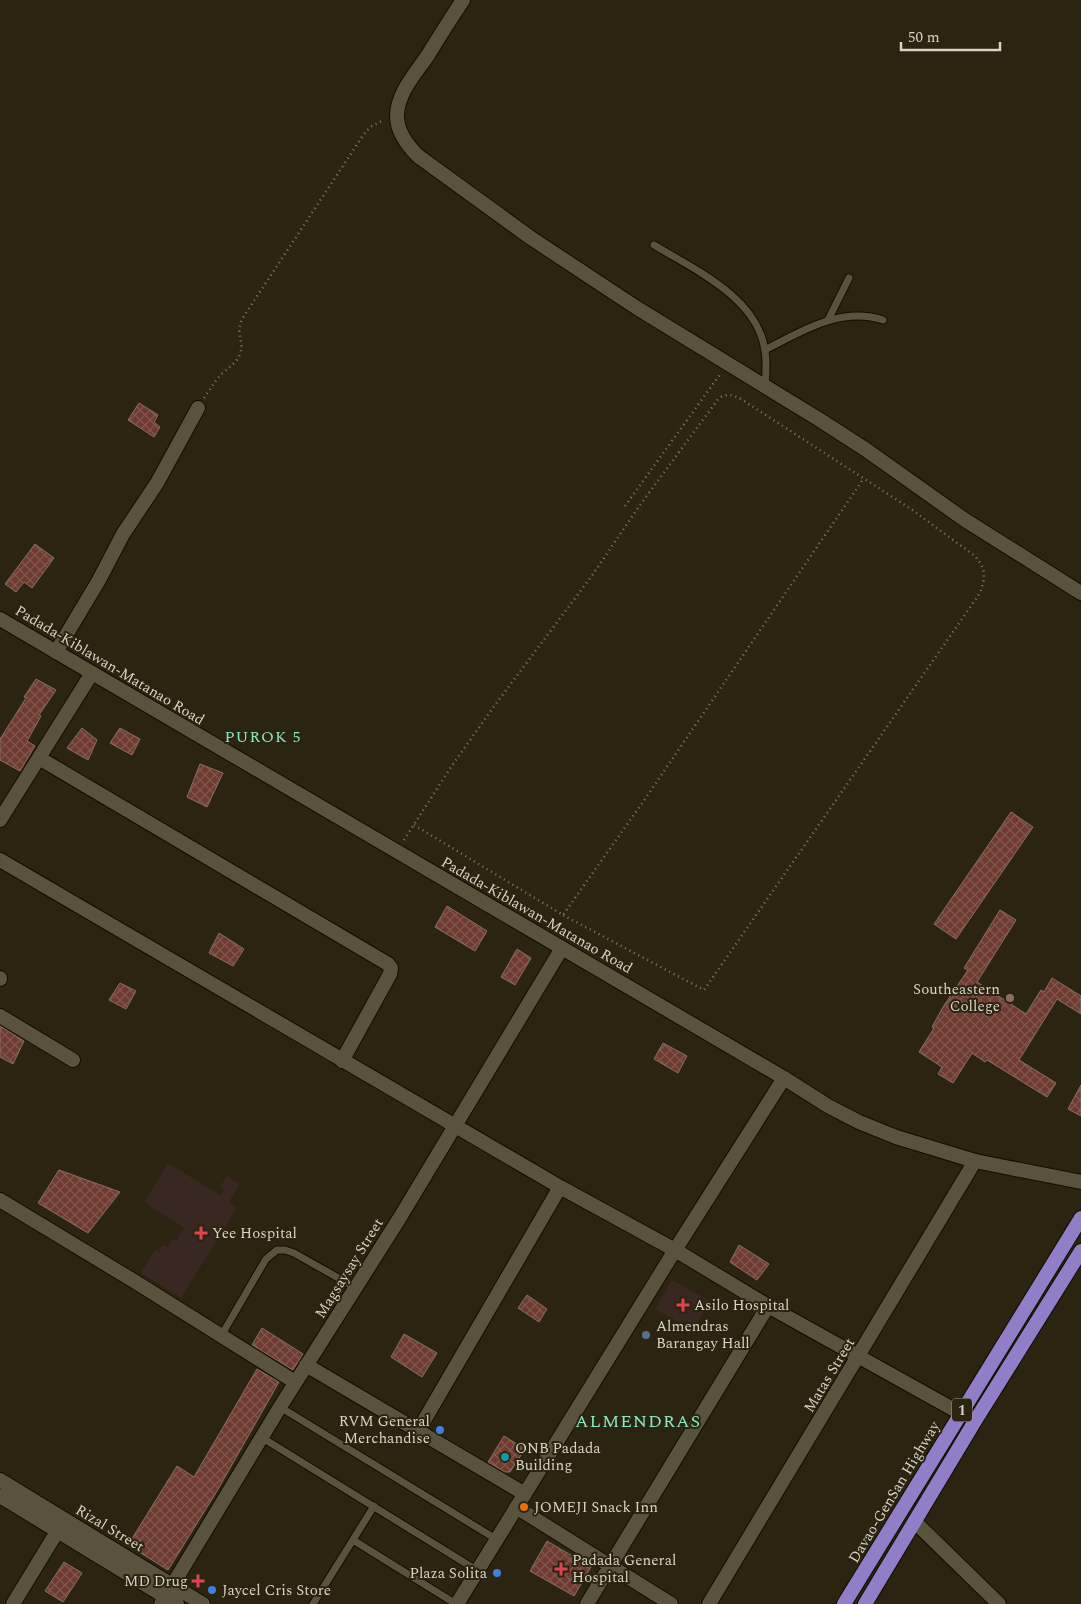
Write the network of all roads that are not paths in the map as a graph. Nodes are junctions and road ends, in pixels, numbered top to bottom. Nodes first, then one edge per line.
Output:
1 (463, 0) edge
2 (654, 245) dead end
3 (849, 278) dead end
4 (828, 320) junction
5 (883, 320) dead end
6 (765, 350) junction
7 (766, 387) junction
8 (198, 408) road end
9 (1081, 593) edge
10 (0, 619) edge
11 (56, 652) junction
12 (92, 673) junction
13 (39, 758) junction
14 (0, 820) edge
15 (0, 860) edge
16 (562, 948) junction
17 (0, 1016) edge
18 (73, 1060) dead end
19 (342, 1061) junction
20 (784, 1078) junction
21 (456, 1124) junction
22 (975, 1161) junction
23 (1081, 1182) edge
24 (560, 1187) junction
25 (0, 1200) edge
26 (1081, 1218) edge
27 (675, 1250) junction
28 (1081, 1251) edge
29 (356, 1288) junction
30 (768, 1306) junction
31 (222, 1336) junction
32 (859, 1356) junction
33 (306, 1365) junction
34 (295, 1382) junction
35 (280, 1407) junction
36 (960, 1413) junction
37 (418, 1431) junction
38 (261, 1437) junction
39 (0, 1480) edge
40 (525, 1494) junction
41 (0, 1496) edge
42 (374, 1506) junction
43 (516, 1507) junction
44 (915, 1522) junction
45 (61, 1526) junction
46 (496, 1539) junction
47 (353, 1540) junction
48 (611, 1565) junction
49 (478, 1571) junction
50 (169, 1598) edge
51 (13, 1604) edge
52 (203, 1604) edge
53 (313, 1604) edge
54 (456, 1604) edge
55 (587, 1604) edge
56 (672, 1604) edge
57 (709, 1604) edge
58 (844, 1604) edge
59 (865, 1604) edge
60 (999, 1604) edge

1 - 7 street
2 - 6 lane
3 - 4 lane
4 - 5 lane
4 - 6 lane
6 - 7 lane
7 - 9 street
8 - 11 street
10 - 11 street, Padada-Kiblawan-Matanao Road
11 - 12 street, Padada-Kiblawan-Matanao Road
12 - 13 street
12 - 16 street, Padada-Kiblawan-Matanao Road
13 - 14 street
13 - 19 street
15 - 19 street
16 - 20 street, Padada-Kiblawan-Matanao Road
16 - 21 street, Magsaysay Street
17 - 18 street
19 - 21 street
20 - 22 street, Padada-Kiblawan-Matanao Road
20 - 27 street
21 - 24 street
21 - 29 street, Magsaysay Street
22 - 23 street, Padada-Kiblawan-Matanao Road
22 - 32 street, Matas Street
24 - 27 street
24 - 37 street
25 - 31 street
26 - 36 highway, Davao-GenSan Highway / 1
27 - 30 street
27 - 40 street
28 - 44 highway, 1
29 - 31 lane
29 - 33 street, Magsaysay Street
30 - 32 street
30 - 48 street
31 - 34 street
32 - 36 street
32 - 57 street, Matas Street
33 - 34 street, Magsaysay Street
33 - 37 street
34 - 35 street, Magsaysay Street
35 - 38 street, Magsaysay Street
35 - 46 lane
36 - 58 highway, Davao-GenSan Highway / 1
37 - 40 street
38 - 42 lane
38 - 50 street, Magsaysay Street
39 - 45 street, Rizal Street
40 - 43 street
41 - 45 street, Rizal Street
42 - 47 lane
42 - 49 lane
43 - 46 street
43 - 48 street
44 - 59 highway, 1
44 - 60 street
45 - 50 street, Rizal Street
45 - 51 street
46 - 49 street
47 - 53 lane
47 - 54 lane
48 - 55 street
48 - 56 street
49 - 54 street
50 - 52 street, Rizal Street

